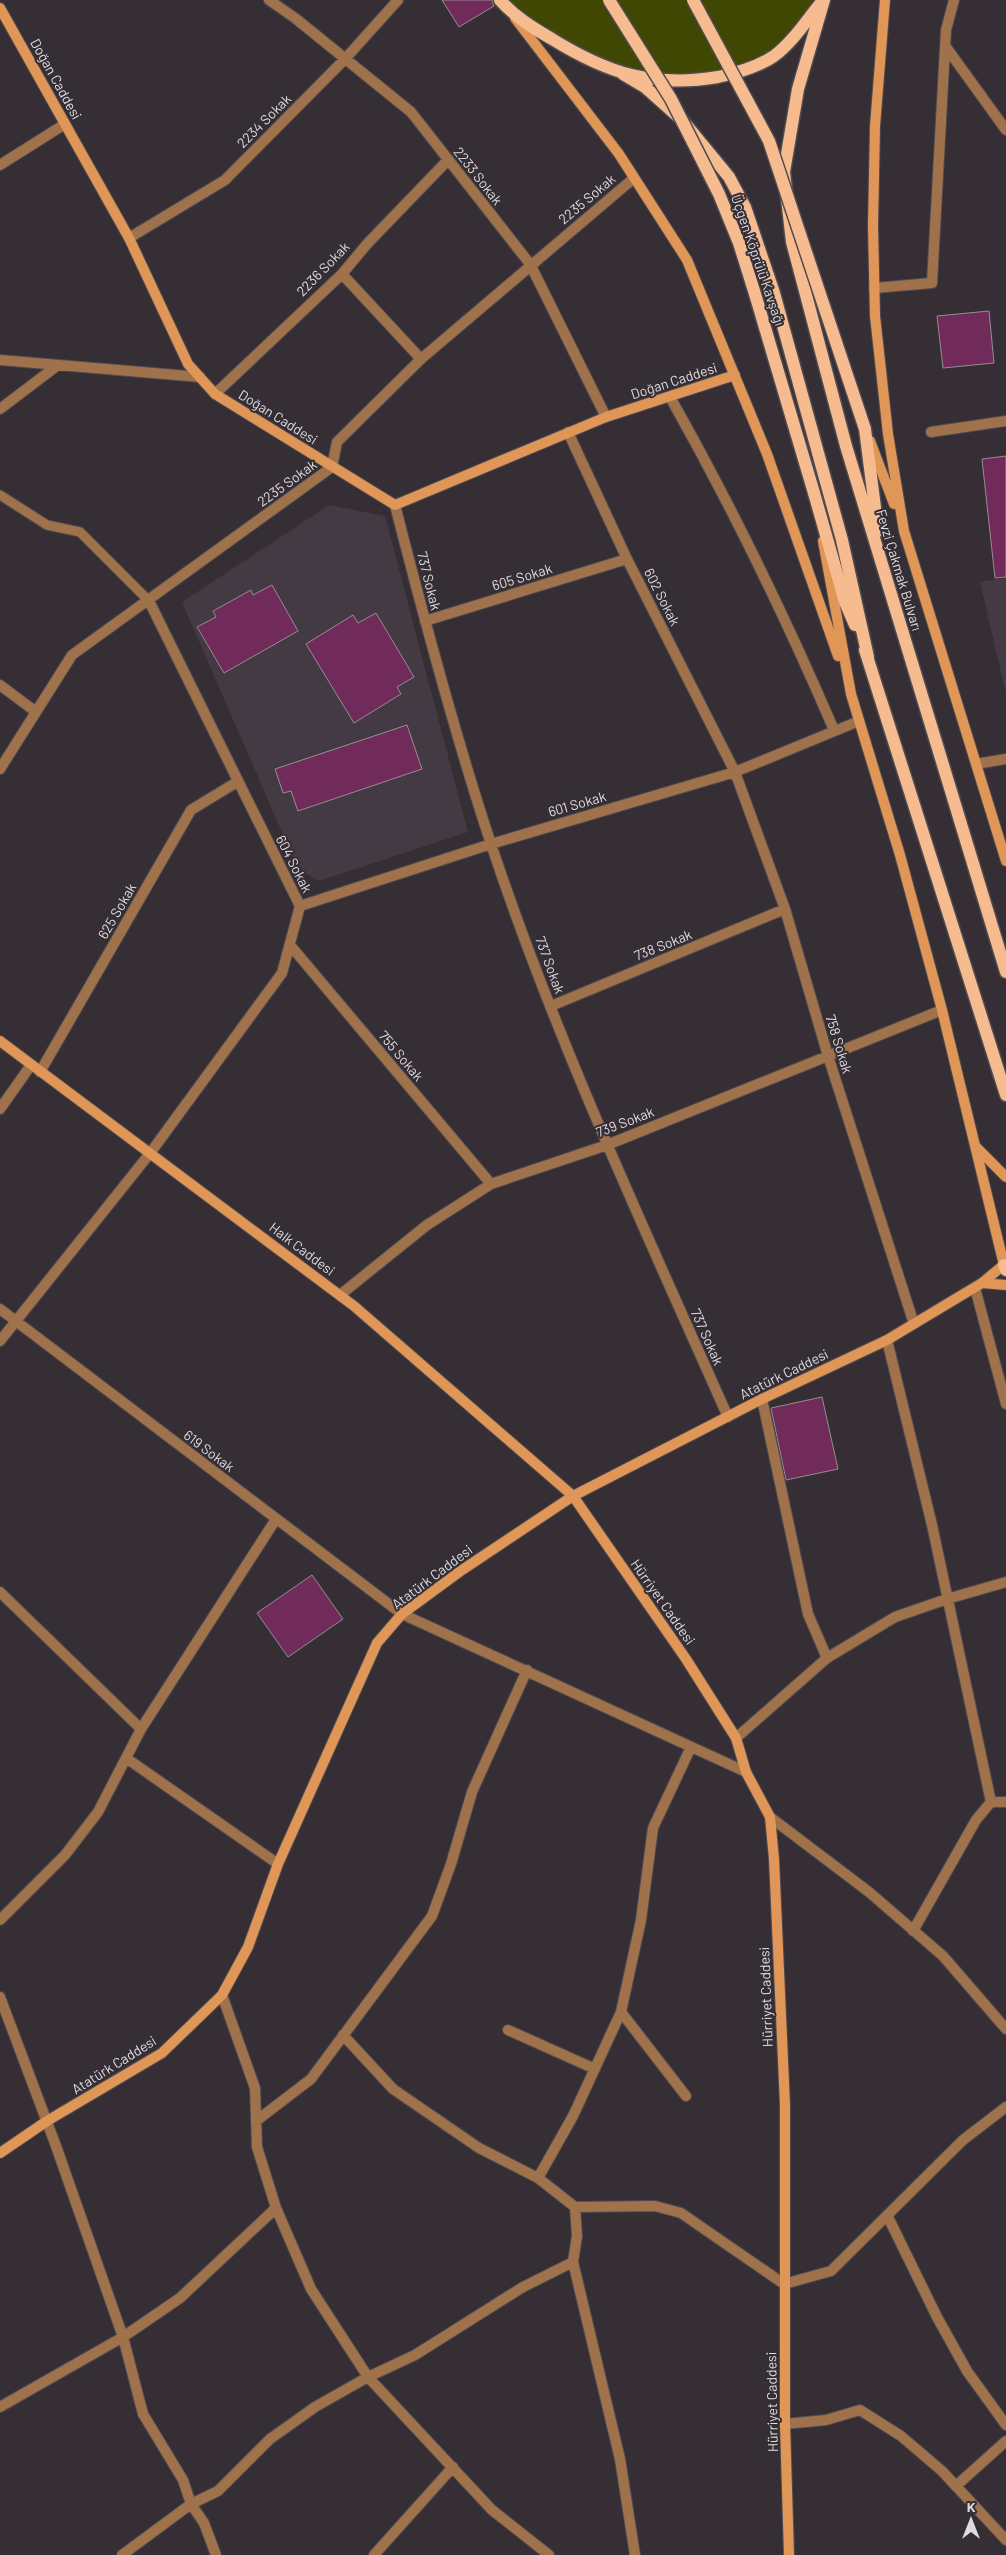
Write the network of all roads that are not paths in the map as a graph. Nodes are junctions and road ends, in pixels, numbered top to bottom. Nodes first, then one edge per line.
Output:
1 (269, 0) edge
2 (398, 0) edge
3 (500, 0) edge
4 (608, 0) edge
5 (693, 0) edge
6 (823, 0) edge
7 (886, 0) edge
8 (954, 0) edge
9 (0, 8) edge
10 (512, 13) junction
11 (946, 47) junction
12 (345, 59) junction
13 (623, 74) junction
14 (65, 124) junction
15 (1006, 130) edge
16 (448, 160) junction
17 (0, 165) edge
18 (634, 178) junction
19 (129, 238) junction
20 (530, 264) junction
21 (342, 274) junction
22 (874, 288) junction
23 (421, 358) junction
24 (0, 360) edge
25 (58, 365) junction
26 (735, 375) junction
27 (200, 377) junction
28 (214, 394) junction
29 (670, 396) junction
30 (0, 409) edge
31 (606, 417) junction
32 (1006, 421) edge
33 (865, 430) junction
34 (568, 432) junction
35 (931, 432) dead end
36 (332, 468) junction
37 (814, 493) junction
38 (0, 495) edge
39 (396, 505) junction
40 (904, 531) junction
41 (627, 559) junction
42 (149, 601) junction
43 (895, 609) junction
44 (424, 621) junction
45 (868, 657) junction
46 (0, 685) edge
47 (851, 694) junction
48 (36, 712) junction
49 (859, 721) junction
50 (834, 730) junction
51 (1006, 759) edge
52 (976, 764) junction
53 (0, 769) edge
54 (735, 772) junction
55 (237, 782) junction
56 (491, 844) junction
57 (1006, 861) edge
58 (300, 906) junction
59 (785, 909) junction
60 (290, 945) junction
61 (1006, 972) edge
62 (551, 1006) junction
63 (942, 1010) junction
64 (0, 1041) edge
65 (828, 1056) junction
66 (31, 1065) junction
67 (40, 1072) junction
68 (1006, 1094) edge
69 (0, 1109) edge
70 (607, 1145) junction
71 (974, 1145) junction
72 (151, 1152) junction
73 (1006, 1178) edge
74 (491, 1184) junction
75 (1006, 1266) edge
76 (978, 1286) junction
77 (1006, 1286) edge
78 (340, 1295) junction
79 (0, 1309) edge
80 (17, 1322) junction
81 (914, 1324) junction
82 (887, 1340) junction
83 (0, 1341) edge
84 (762, 1399) junction
85 (1006, 1404) edge
86 (728, 1417) junction
87 (573, 1496) junction
88 (276, 1519) junction
89 (1006, 1582) edge
90 (0, 1592) edge
91 (947, 1598) junction
92 (402, 1614) junction
93 (827, 1658) junction
94 (527, 1670) junction
95 (141, 1729) junction
96 (736, 1738) junction
97 (691, 1747) junction
98 (126, 1758) junction
99 (746, 1772) junction
100 (991, 1802) junction
101 (1006, 1802) edge
102 (770, 1817) junction
103 (278, 1864) junction
104 (0, 1920) edge
105 (913, 1931) junction
106 (222, 1995) junction
107 (0, 1997) edge
108 (621, 2012) junction
109 (1006, 2029) edge
110 (508, 2030) dead end
111 (343, 2035) junction
112 (595, 2069) junction
113 (686, 2096) dead end
114 (1006, 2107) edge
115 (47, 2121) junction
116 (256, 2121) junction
117 (0, 2153) edge
118 (538, 2178) junction
119 (575, 2207) junction
120 (276, 2208) junction
121 (888, 2217) junction
122 (573, 2262) junction
123 (784, 2284) junction
124 (123, 2337) junction
125 (368, 2377) junction
126 (0, 2407) edge
127 (785, 2424) junction
128 (1006, 2425) edge
129 (1006, 2441) edge
130 (453, 2467) junction
131 (957, 2486) junction
132 (191, 2504) junction
133 (1006, 2540) edge
134 (122, 2555) edge
135 (216, 2555) edge
136 (374, 2555) edge
137 (548, 2555) edge
138 (635, 2555) edge
139 (789, 2555) edge

1 - 12 street, 2233 Sokak
2 - 12 street, 2234 Sokak
3 - 10 main road
4 - 37 main road, Üçgen Köprülü Kavşağı, bridge
5 - 33 main road, bridge
6 - 13 main road
6 - 43 main road, Fevzi Çakmak Bulvarı
7 - 22 main road
8 - 11 street
9 - 14 main road, Doğan Caddesi
10 - 13 main road
10 - 18 main road
11 - 15 street
11 - 22 street
12 - 16 street, 2233 Sokak
12 - 19 street, 2234 Sokak
13 - 45 main road
14 - 17 street
14 - 19 main road, Doğan Caddesi
16 - 20 street, 2233 Sokak
16 - 21 street, 2236 Sokak
18 - 20 street, 2235 Sokak
18 - 26 main road
19 - 27 main road, Doğan Caddesi
20 - 23 street, 2235 Sokak
20 - 31 street, 2233 Sokak
21 - 23 street
21 - 28 street, 2236 Sokak
22 - 40 main road
23 - 36 street, 2235 Sokak
24 - 25 street
25 - 27 street
25 - 30 street
26 - 29 main road, Doğan Caddesi
26 - 47 main road
27 - 28 main road, Doğan Caddesi
28 - 36 main road, Doğan Caddesi
29 - 31 main road, Doğan Caddesi
29 - 50 street
31 - 34 main road, Doğan Caddesi
32 - 35 street
33 - 40 main road
33 - 43 main road
34 - 39 main road, Doğan Caddesi
34 - 41 street, 602 Sokak
36 - 39 main road, Doğan Caddesi
36 - 42 street, 2235 Sokak
37 - 45 main road
37 - 47 main road
38 - 42 lane
39 - 44 street, 737 Sokak
40 - 52 main road
41 - 44 street, 605 Sokak
41 - 54 street, 602 Sokak
42 - 48 street, 2235 Sokak
42 - 55 street, 604 Sokak
43 - 61 main road, Fevzi Çakmak Bulvarı
44 - 56 street, 737 Sokak
45 - 68 main road
46 - 48 street
47 - 49 main road
48 - 53 street, 2235 Sokak
49 - 50 street, 601 Sokak
49 - 63 main road
50 - 54 street, 601 Sokak
51 - 52 street
52 - 57 main road
54 - 56 street, 601 Sokak
54 - 59 street, 758 Sokak
55 - 58 street, 604 Sokak
55 - 67 street, 625 Sokak
56 - 58 street, 601 Sokak
56 - 62 street, 737 Sokak
58 - 60 street, 604 Sokak
59 - 62 street, 738 Sokak
59 - 65 street, 758 Sokak
60 - 72 street, 604 Sokak
60 - 74 street, 755 Sokak
62 - 70 street, 737 Sokak
63 - 65 street, 739 Sokak
63 - 71 main road
64 - 66 main road, Halk Caddesi
65 - 70 street, 739 Sokak
65 - 81 street, 758 Sokak
66 - 67 main road, Halk Caddesi
66 - 69 street
67 - 72 main road, Halk Caddesi
70 - 74 street, 739 Sokak
70 - 86 street, 737 Sokak
71 - 73 main road
71 - 75 main road
72 - 78 main road, Halk Caddesi
72 - 80 street, 604 Sokak
74 - 78 street, 739 Sokak
75 - 76 main road, Atatürk Caddesi
76 - 77 main road
76 - 81 main road, Atatürk Caddesi
76 - 85 street
78 - 87 main road, Halk Caddesi
79 - 80 street, 619 Sokak
80 - 83 street, 604 Sokak
80 - 88 street, 619 Sokak
81 - 82 main road, Atatürk Caddesi
82 - 84 main road, Atatürk Caddesi
82 - 91 street
84 - 86 main road, Atatürk Caddesi
84 - 93 street
86 - 87 main road, Atatürk Caddesi
87 - 92 main road, Atatürk Caddesi
87 - 96 main road, Hürriyet Caddesi
88 - 92 street, 619 Sokak
88 - 95 street
89 - 91 street
90 - 95 street
91 - 93 street
91 - 100 street
92 - 94 street, 619 Sokak
92 - 103 main road, Atatürk Caddesi
93 - 96 street
94 - 97 street, 619 Sokak
94 - 111 street
95 - 98 street
96 - 99 main road, Hürriyet Caddesi
97 - 99 street, 619 Sokak
97 - 108 street
98 - 103 street
98 - 104 street
99 - 102 main road, Hürriyet Caddesi
100 - 101 street
100 - 105 street
102 - 105 street
102 - 123 main road, Hürriyet Caddesi
103 - 106 main road, Atatürk Caddesi
105 - 109 street
106 - 115 main road, Atatürk Caddesi
106 - 116 street
107 - 115 street
108 - 112 street
108 - 113 street
110 - 112 street
111 - 116 street
111 - 118 street
112 - 118 street
114 - 121 street
115 - 117 main road, Atatürk Caddesi
115 - 124 street
116 - 120 street
118 - 119 street
119 - 122 street
119 - 123 street
120 - 124 street
120 - 125 street
121 - 123 street
121 - 128 street
122 - 125 street
122 - 138 street
123 - 127 main road, Hürriyet Caddesi
124 - 126 street
124 - 132 street
125 - 130 street
125 - 132 street
127 - 131 street
127 - 139 main road, Hürriyet Caddesi
129 - 131 street
130 - 136 street
130 - 137 street
131 - 133 street
132 - 134 street
132 - 135 street

